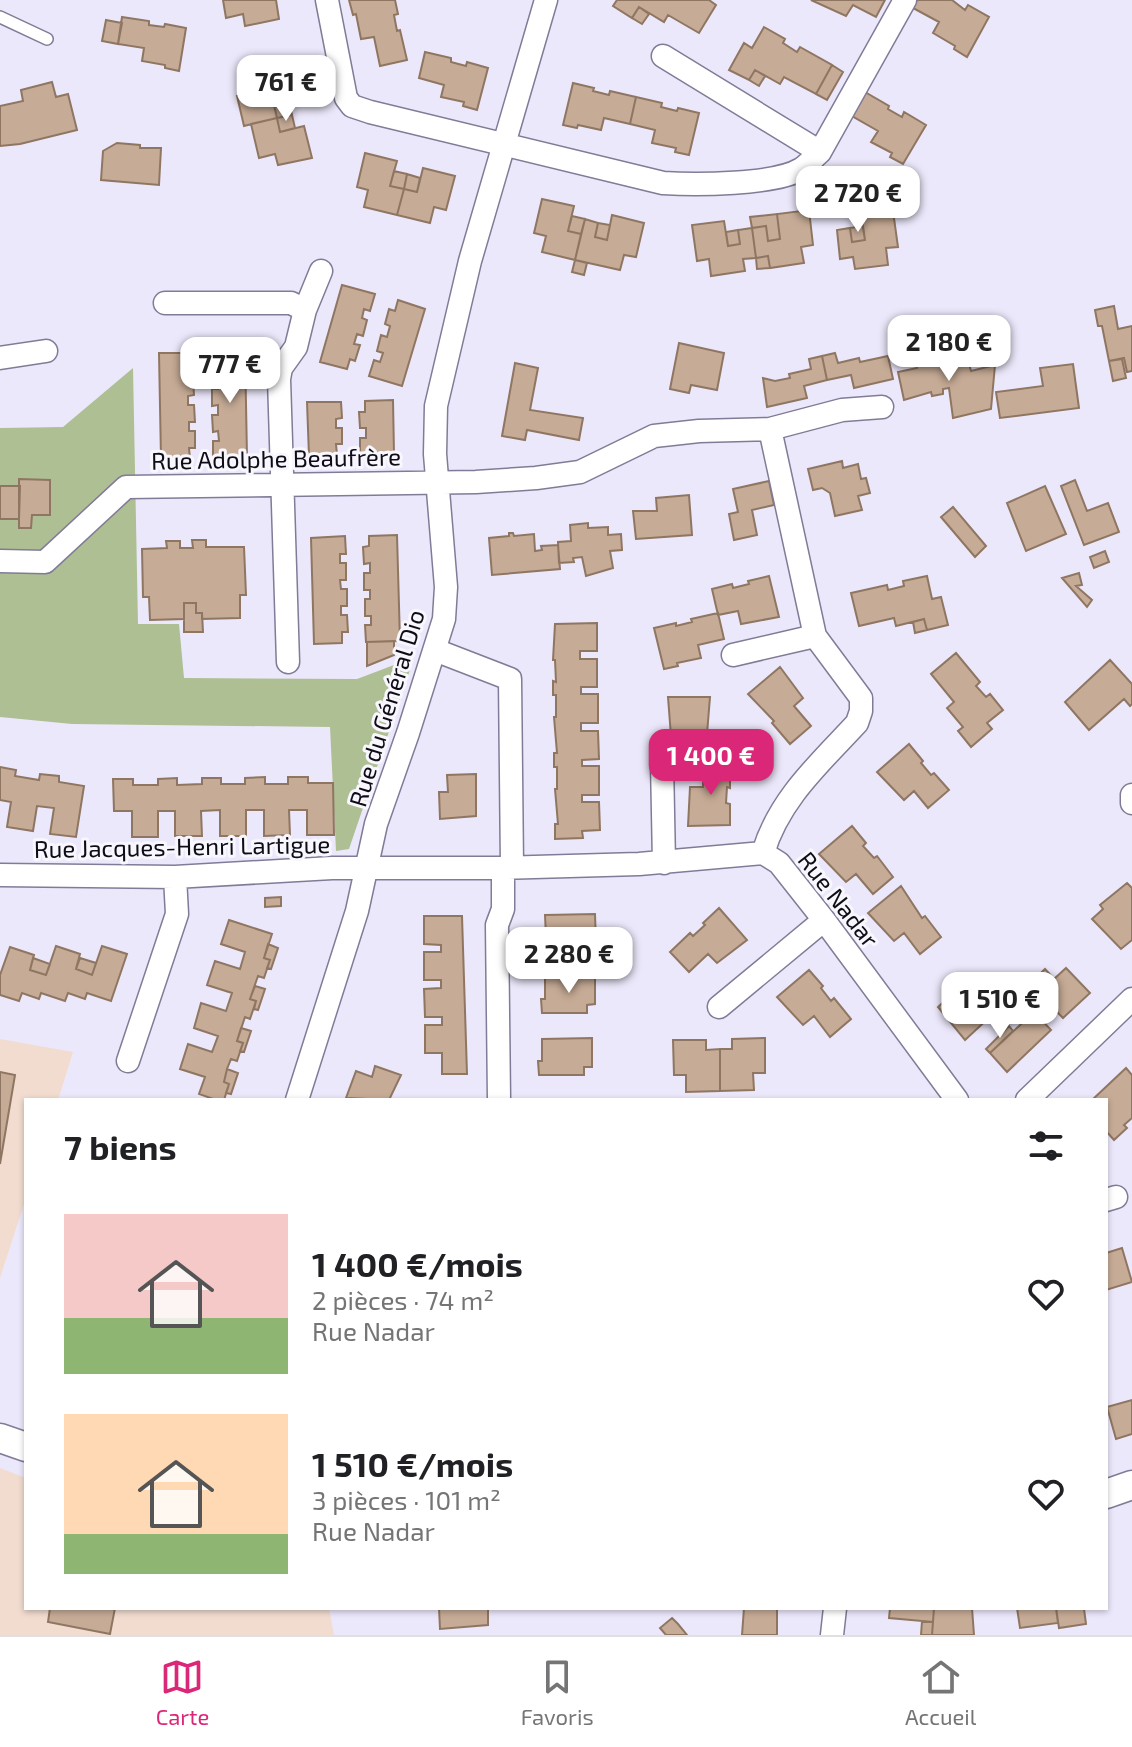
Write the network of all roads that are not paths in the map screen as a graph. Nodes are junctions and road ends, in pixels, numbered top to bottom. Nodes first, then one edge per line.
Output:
1 (327, 0) edge
2 (546, 0) edge
3 (905, 0) edge
4 (0, 17) edge
5 (47, 39) dead end
6 (663, 56) dead end
7 (505, 145) junction
8 (820, 152) junction
9 (321, 271) dead end
10 (165, 303) dead end
11 (305, 310) junction
12 (46, 351) dead end
13 (0, 358) edge
14 (882, 407) dead end
15 (770, 429) junction
16 (438, 483) junction
17 (284, 484) junction
18 (0, 561) edge
19 (815, 636) junction
20 (435, 650) junction
21 (733, 655) dead end
22 (288, 662) dead end
23 (662, 762) dead end
24 (1132, 795) edge
25 (1132, 803) edge
26 (763, 853) junction
27 (664, 863) junction
28 (507, 868) junction
29 (366, 869) junction
30 (0, 875) edge
31 (175, 877) junction
32 (824, 920) junction
33 (1132, 999) edge
34 (719, 1007) dead end
35 (128, 1061) dead end
36 (298, 1098) edge
37 (499, 1098) edge
38 (956, 1098) edge
39 (1029, 1098) edge
40 (0, 1438) edge
41 (24, 1446) edge
42 (1132, 1485) edge
43 (1108, 1493) edge
44 (835, 1610) edge
45 (832, 1635) edge

1 - 7 street
2 - 7 street, Rue du Général Dio
3 - 8 street
4 - 5 lane
6 - 8 street
7 - 8 street
7 - 16 street, Rue du Général Dio
9 - 11 street
10 - 11 street
11 - 17 street
12 - 13 street
14 - 15 street, Rue Adolphe Beaufrère
15 - 16 street, Rue Adolphe Beaufrère
15 - 19 street
16 - 17 street, Rue Adolphe Beaufrère
16 - 20 street, Rue du Général Dio
17 - 18 street, Rue Adolphe Beaufrère
17 - 22 street
19 - 21 street
19 - 26 street
20 - 28 street
20 - 29 street, Rue du Général Dio
23 - 27 street
24 - 25 street
26 - 27 street, Rue Nadar
26 - 32 street, Rue Nadar
27 - 28 street, Rue Nadar
28 - 29 street, Rue Nadar
28 - 37 street
29 - 31 street, Rue Jacques-Henri Lartigue
29 - 36 street, Rue du Général Dio
30 - 31 street, Rue Jacques-Henri Lartigue
31 - 35 street
32 - 34 street
32 - 38 street, Rue Nadar
33 - 39 street
40 - 41 street
42 - 43 street
44 - 45 street

